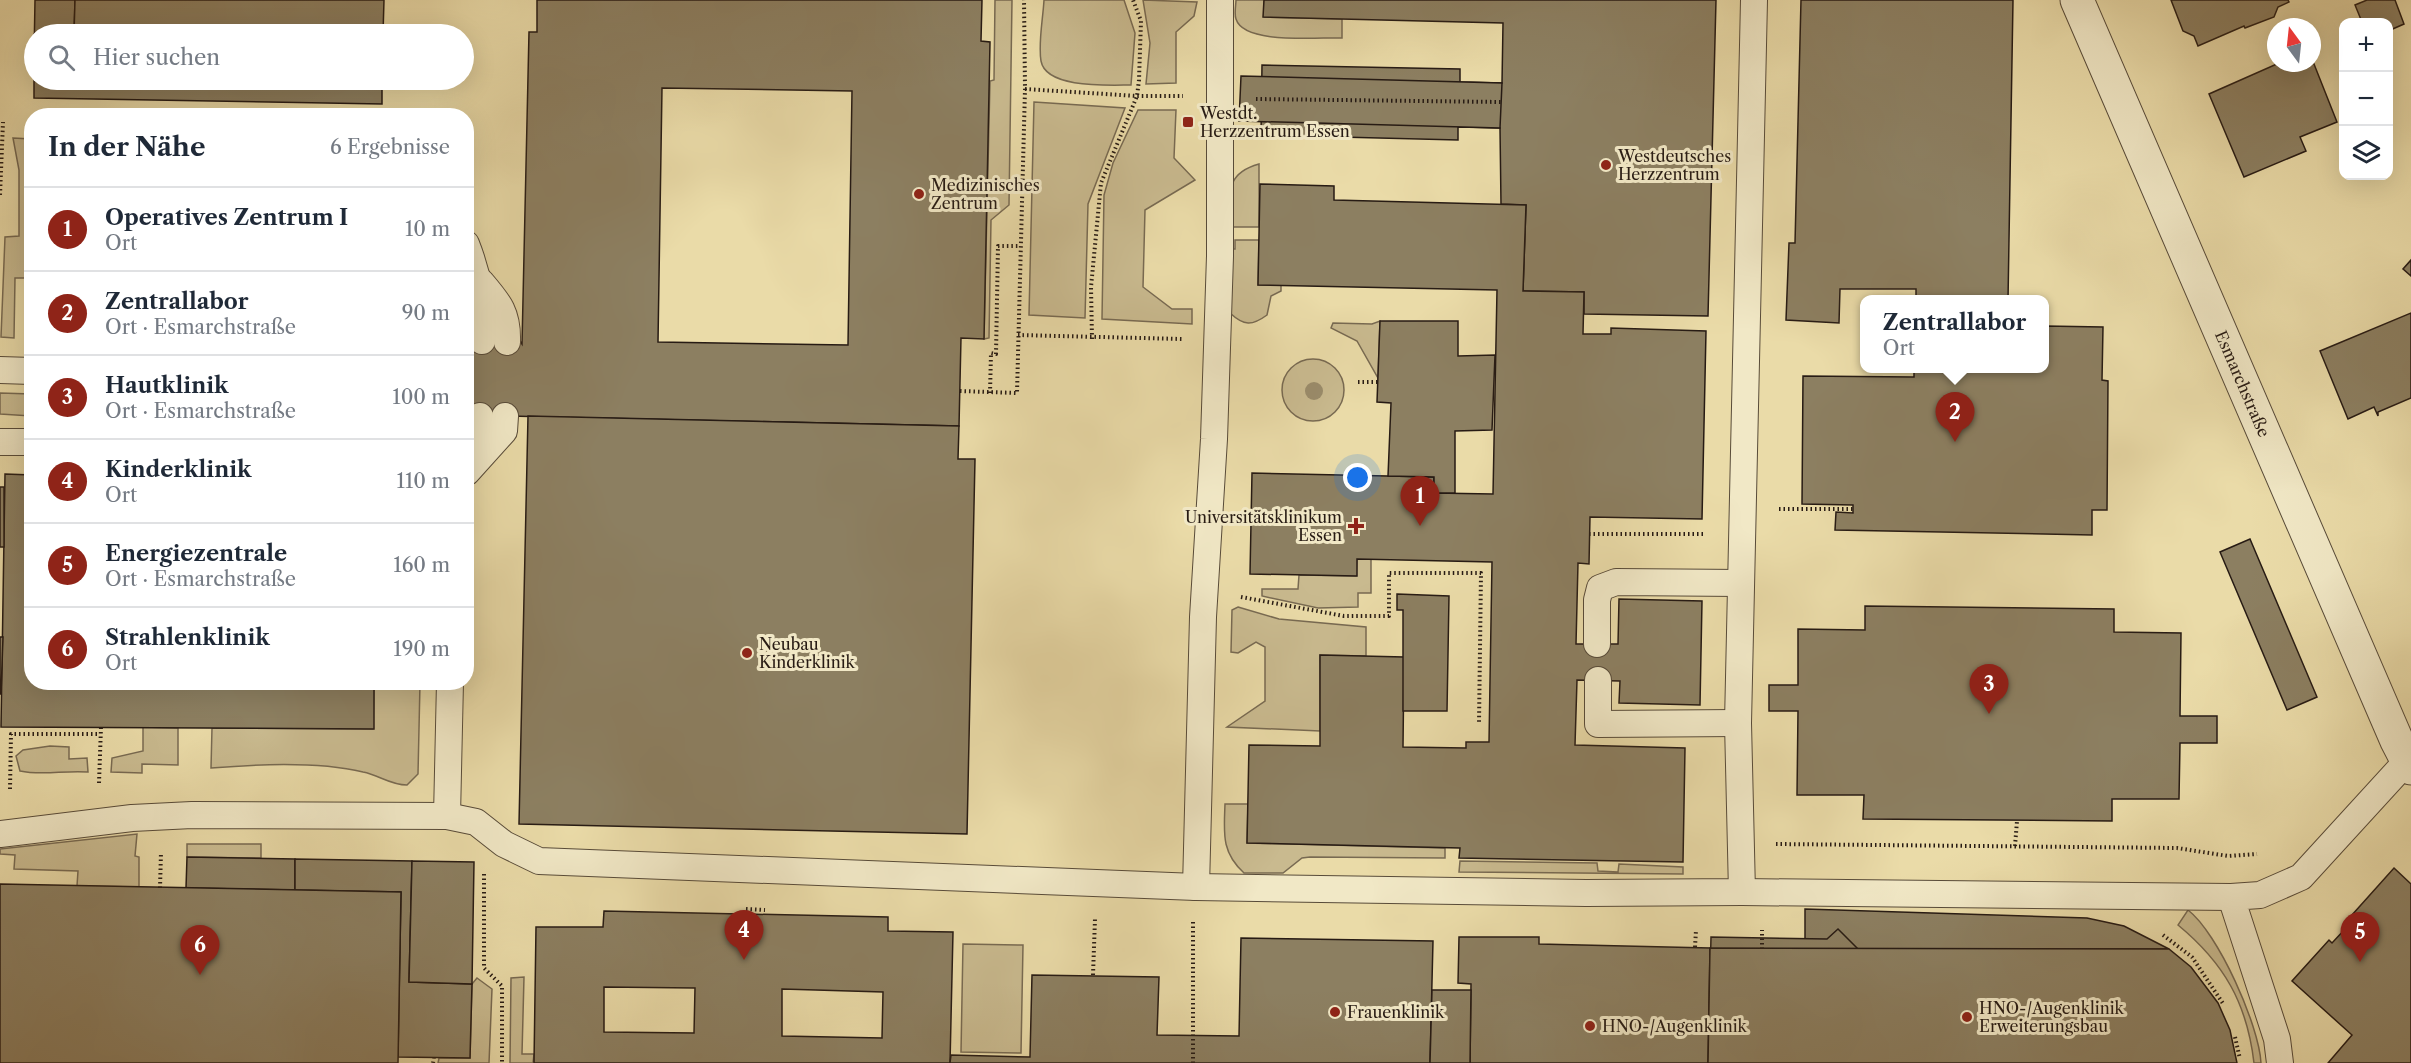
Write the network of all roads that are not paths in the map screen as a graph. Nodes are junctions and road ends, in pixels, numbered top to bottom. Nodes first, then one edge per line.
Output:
1 (1220, 0) edge
2 (1754, 0) edge
3 (2077, 0) edge
4 (474, 266) edge
5 (495, 341) dead end
6 (0, 370) edge
7 (24, 371) edge
8 (493, 416) dead end
9 (0, 442) edge
10 (24, 442) edge
11 (474, 464) edge
12 (1741, 583) junction
13 (1598, 644) dead end
14 (1598, 680) dead end
15 (450, 690) edge
16 (1738, 723) junction
17 (2406, 749) edge
18 (447, 816) junction
19 (0, 834) edge
20 (1196, 887) junction
21 (1742, 892) junction
22 (2231, 897) junction
23 (2280, 1063) edge

1 - 20 lane
2 - 12 lane
3 - 17 street, Esmarchstraße
4 - 5 lane
6 - 7 lane
8 - 11 lane
9 - 10 lane
12 - 13 lane
12 - 16 lane
14 - 16 lane
15 - 18 lane
16 - 21 lane
17 - 22 lane
18 - 19 lane
18 - 20 lane
20 - 21 lane
21 - 22 lane
22 - 23 lane

